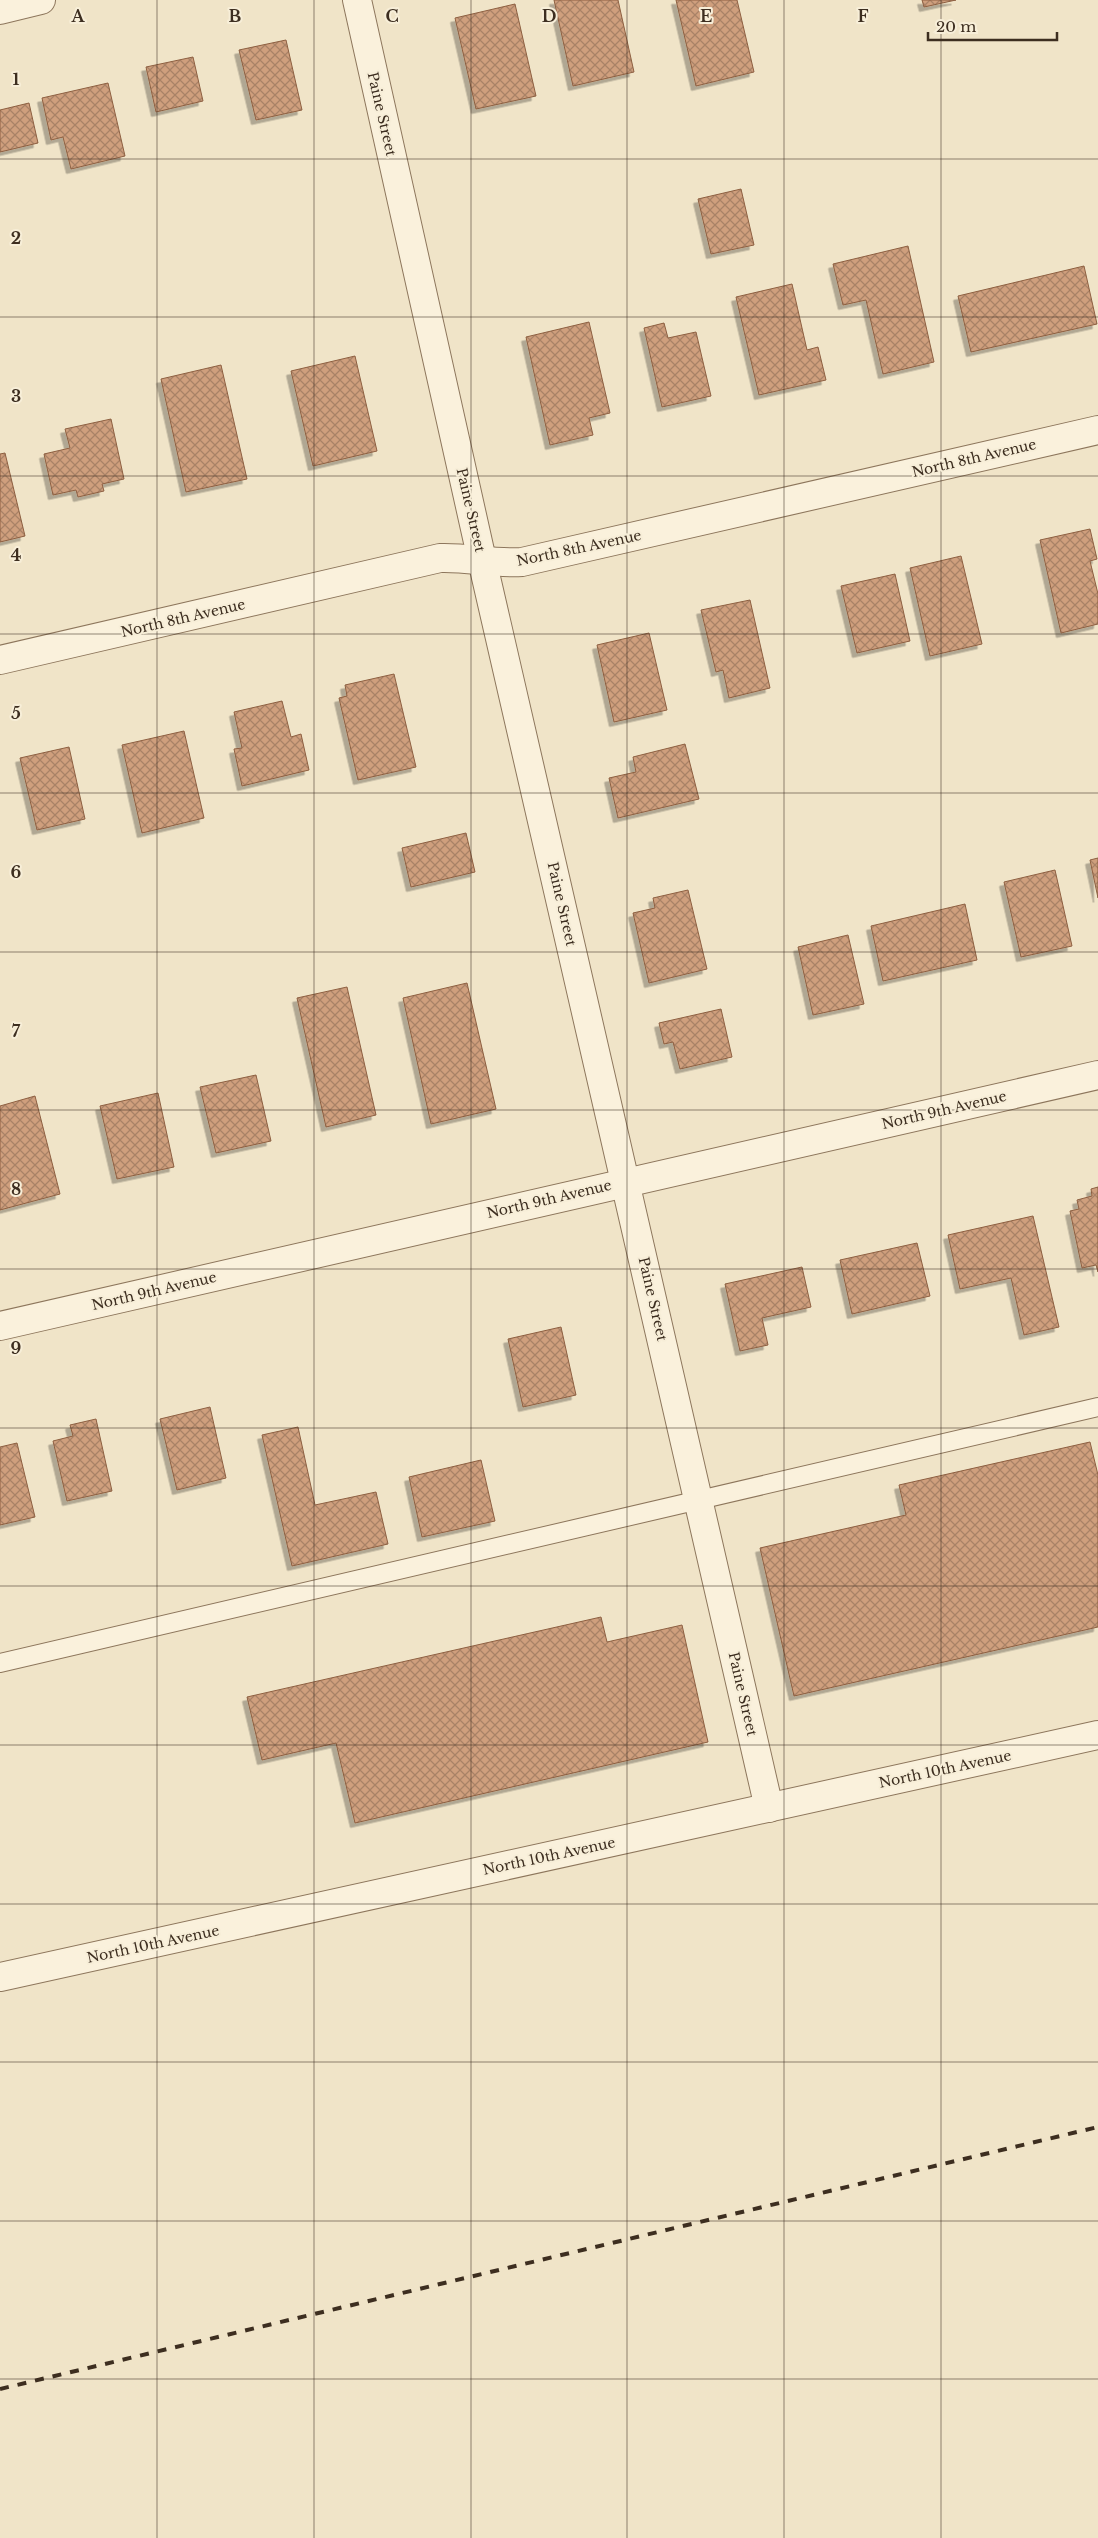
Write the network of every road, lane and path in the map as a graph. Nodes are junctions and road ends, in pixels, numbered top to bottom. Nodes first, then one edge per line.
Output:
1 (41, 0) edge
2 (357, 0) edge
3 (0, 10) edge
4 (1098, 430) edge
5 (482, 560) junction
6 (0, 660) edge
7 (1098, 1075) edge
8 (626, 1181) junction
9 (0, 1326) edge
10 (1098, 1407) edge
11 (698, 1500) junction
12 (0, 1663) edge
13 (1098, 1735) edge
14 (769, 1808) junction
15 (0, 1977) edge

1 - 3 street
2 - 5 street, Paine Street
4 - 5 street, North 8th Avenue
5 - 6 street, North 8th Avenue
5 - 8 street, Paine Street
7 - 8 street, North 9th Avenue
8 - 9 street, North 9th Avenue
8 - 11 street, Paine Street
10 - 11 lane
11 - 12 lane
11 - 14 street, Paine Street
13 - 14 street, North 10th Avenue
14 - 15 street, North 10th Avenue

